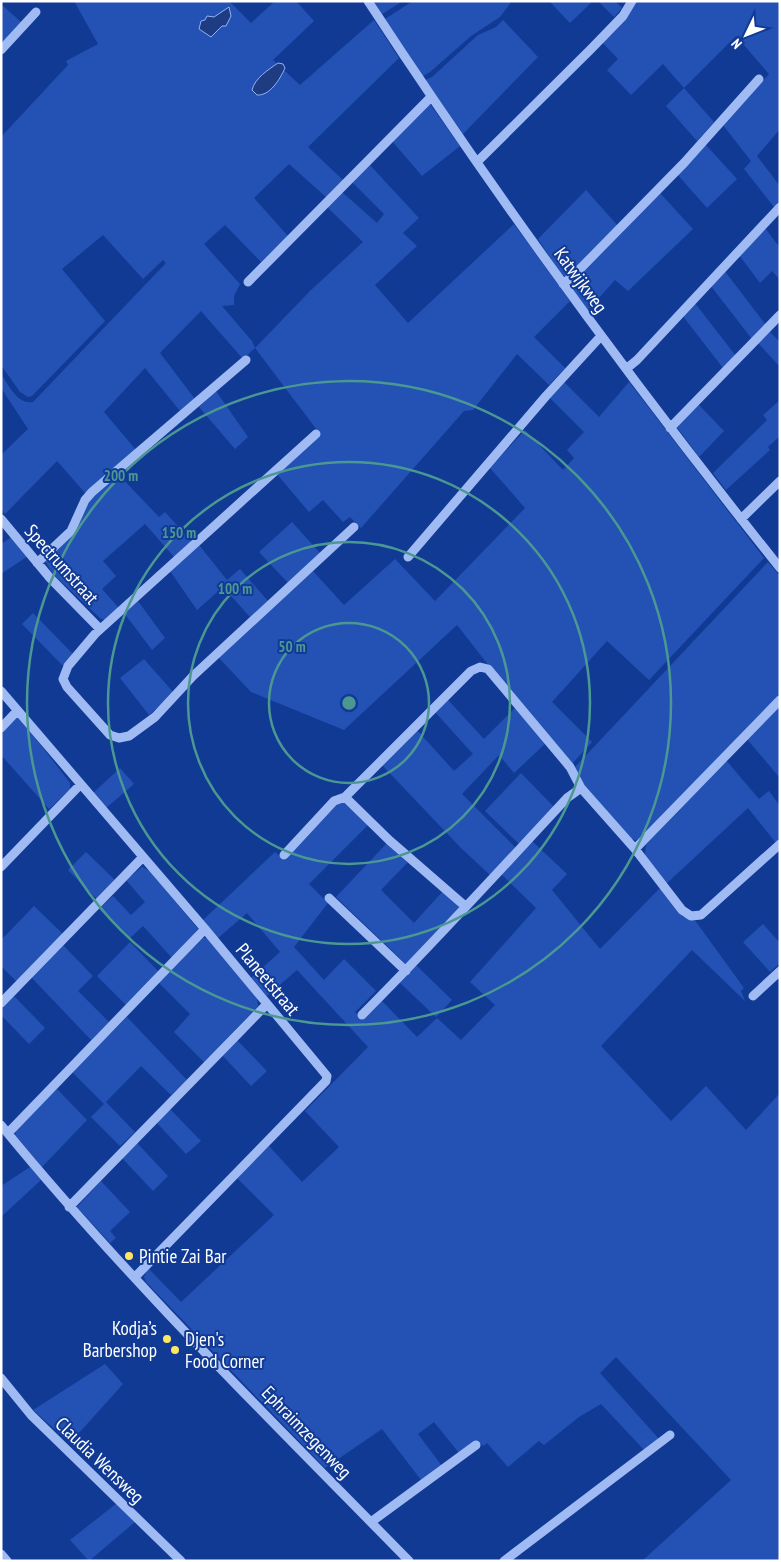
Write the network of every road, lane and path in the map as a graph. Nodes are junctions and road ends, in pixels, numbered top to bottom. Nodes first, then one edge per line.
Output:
1 (368, 1) edge
2 (632, 1) edge
3 (36, 12) dead end
4 (1, 50) edge
5 (758, 79) dead end
6 (431, 97) junction
7 (477, 162) junction
8 (780, 207) edge
9 (248, 282) dead end
10 (563, 284) junction
11 (780, 315) edge
12 (601, 336) junction
13 (246, 360) dead end
14 (626, 369) junction
15 (670, 428) junction
16 (316, 434) dead end
17 (780, 482) edge
18 (1, 519) edge
19 (741, 519) junction
20 (354, 527) dead end
21 (408, 557) dead end
22 (37, 563) junction
23 (780, 568) edge
24 (100, 629) junction
25 (1, 691) edge
26 (780, 700) edge
27 (17, 711) junction
28 (1, 728) edge
29 (80, 784) junction
30 (581, 788) junction
31 (345, 797) junction
32 (780, 844) edge
33 (635, 850) junction
34 (284, 855) dead end
35 (142, 858) junction
36 (1, 867) edge
37 (329, 898) dead end
38 (465, 906) junction
39 (205, 929) junction
40 (406, 970) junction
41 (780, 971) edge
42 (752, 996) dead end
43 (1, 1003) edge
44 (267, 1004) junction
45 (362, 1015) dead end
46 (1, 1125) edge
47 (8, 1133) junction
48 (69, 1207) junction
49 (135, 1278) junction
50 (1, 1378) edge
51 (670, 1435) dead end
52 (476, 1445) dead end
53 (371, 1522) junction
54 (1, 1554) edge
55 (7, 1561) edge
56 (181, 1561) edge
57 (409, 1561) edge
58 (504, 1561) edge

1 - 6 street, Katwijkweg
2 - 7 street
3 - 4 street
5 - 10 street
6 - 7 street, Katwijkweg
6 - 9 street
7 - 10 street, Katwijkweg
8 - 14 street
10 - 12 street, Katwijkweg
11 - 15 street
12 - 14 street, Katwijkweg
12 - 21 street
13 - 22 street
14 - 15 street, Katwijkweg
15 - 19 street, Katwijkweg
16 - 24 street
17 - 19 street
18 - 22 street, Spectrumstraat
19 - 23 street, Katwijkweg
20 - 24 street
22 - 24 street, Spectrumstraat
25 - 27 street, Planeetstraat
26 - 33 street
27 - 28 street
27 - 29 street, Planeetstraat
29 - 35 street, Planeetstraat
29 - 36 street
30 - 31 street
30 - 33 street
30 - 38 street
31 - 34 street
31 - 38 street
32 - 33 street
35 - 39 street, Planeetstraat
35 - 43 street
37 - 40 street
38 - 40 street
39 - 44 street, Planeetstraat
39 - 47 street
40 - 45 street
41 - 42 street
44 - 48 street
44 - 49 street, Planeetstraat
46 - 47 street, Ephraimzegenweg
47 - 48 street, Ephraimzegenweg
48 - 49 street, Ephraimzegenweg
49 - 53 street, Ephraimzegenweg
50 - 56 street, Claudia Wensweg
51 - 58 street
52 - 53 street
53 - 57 street, Ephraimzegenweg
54 - 55 street

